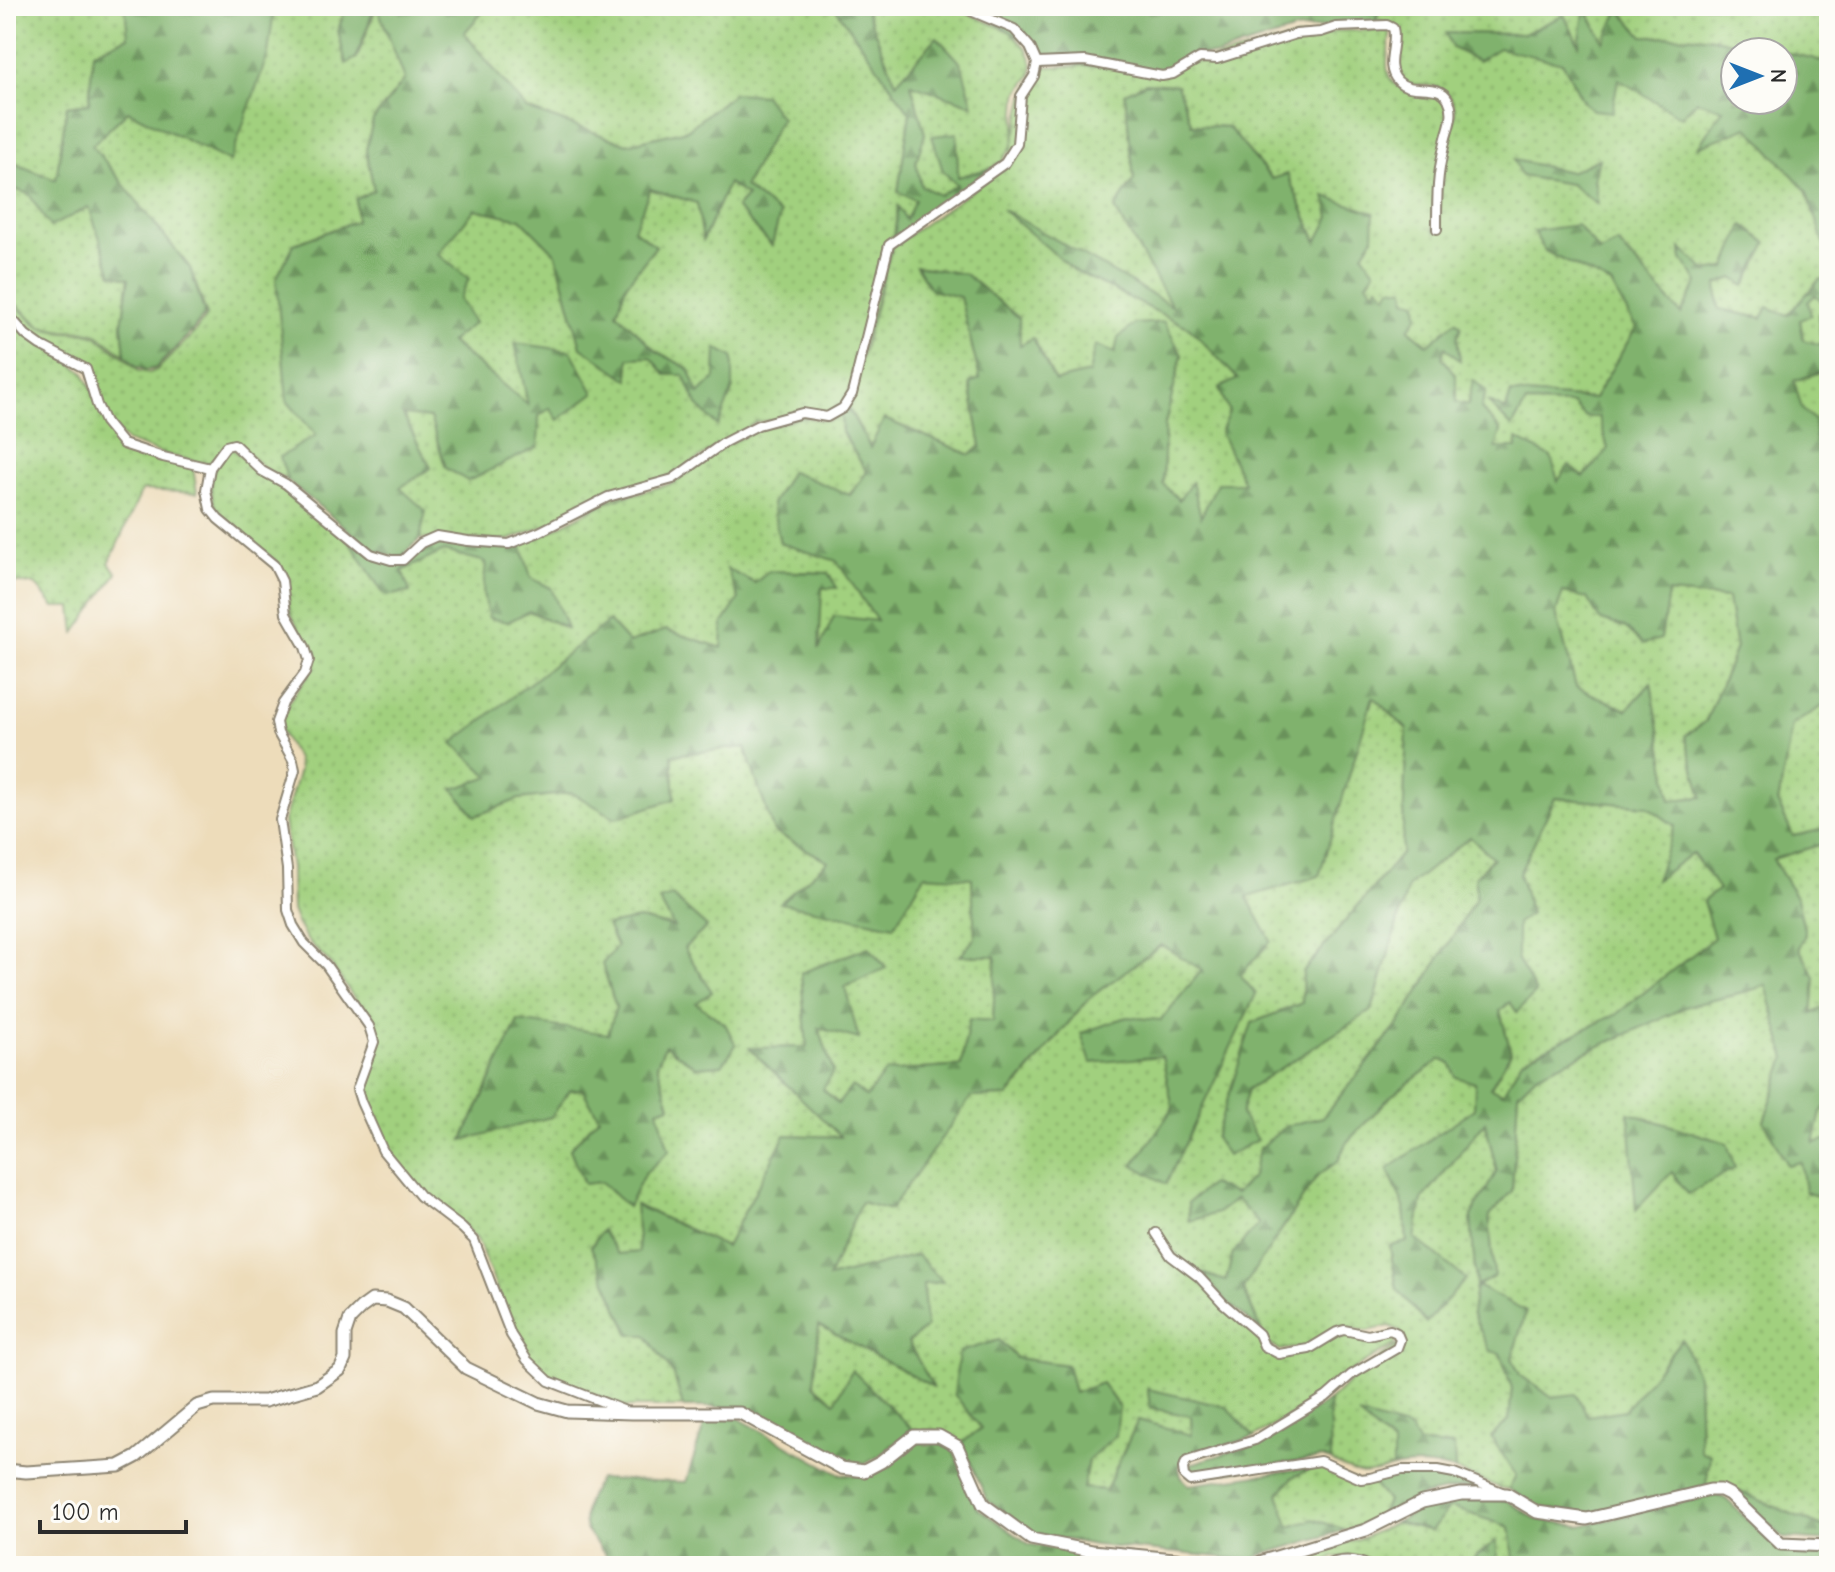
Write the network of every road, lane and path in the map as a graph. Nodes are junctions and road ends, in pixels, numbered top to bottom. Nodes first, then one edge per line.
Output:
1 (959, 6) edge
2 (1037, 63) junction
3 (1437, 229) dead end
4 (6, 312) edge
5 (210, 468) junction
6 (1156, 1233) dead end
7 (631, 1413) junction
8 (6, 1470) edge
9 (1507, 1494) junction
10 (1829, 1546) edge
11 (1261, 1564) edge
12 (1246, 1566) edge
13 (1324, 1566) edge
14 (1369, 1566) edge

1 - 2 street
2 - 3 street
2 - 5 street
4 - 5 street
5 - 7 street
6 - 9 street
7 - 8 street
7 - 12 street
9 - 10 street
9 - 11 street
13 - 14 street

